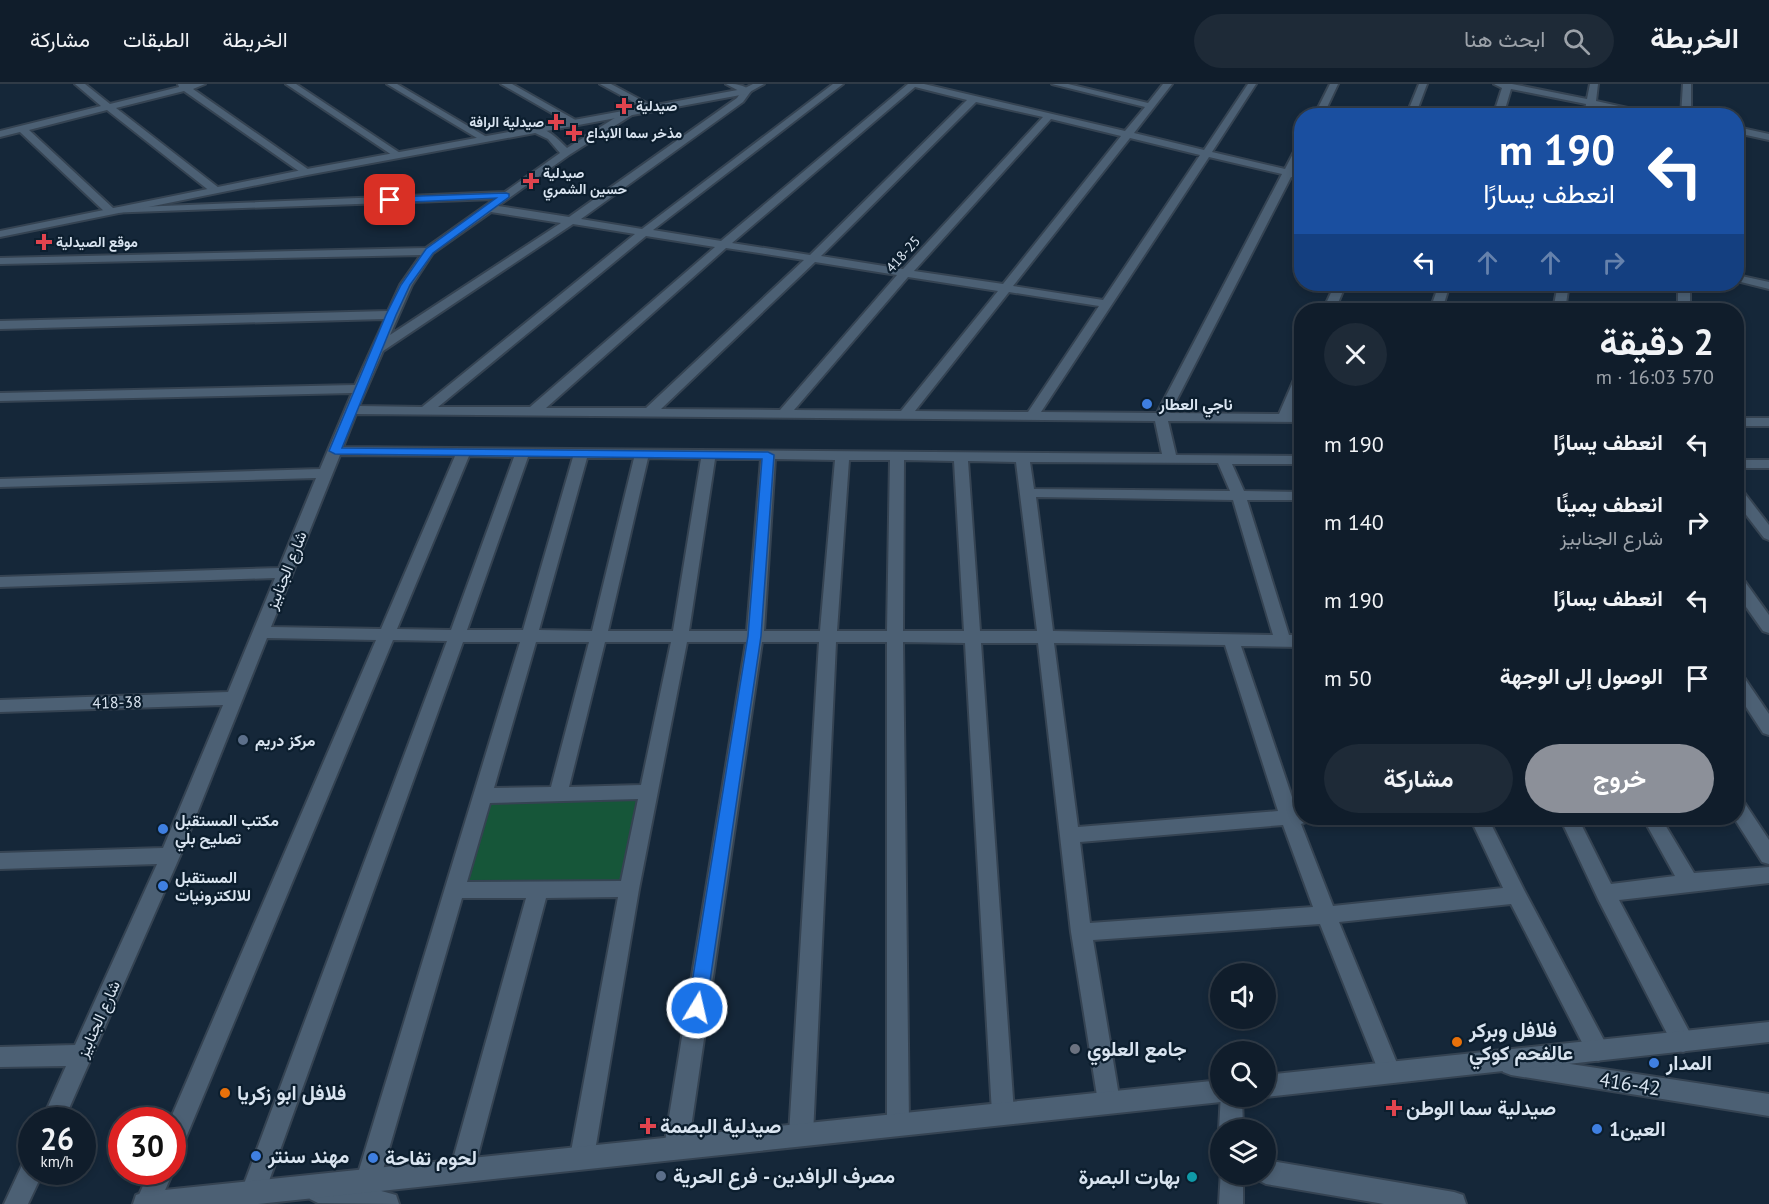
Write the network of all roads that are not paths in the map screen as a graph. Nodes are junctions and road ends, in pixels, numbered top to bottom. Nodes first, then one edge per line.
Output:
1 (79, 84) edge
2 (201, 84) edge
3 (290, 84) edge
4 (391, 84) edge
5 (505, 84) edge
6 (604, 84) edge
7 (730, 84) edge
8 (760, 84) edge
9 (839, 84) edge
10 (913, 84) edge
11 (1056, 84) edge
12 (1168, 84) edge
13 (1252, 84) edge
14 (1335, 84) edge
15 (1423, 84) edge
16 (1594, 84) edge
17 (1687, 84) edge
18 (1505, 85) edge
19 (183, 86) edge
20 (746, 91) junction
21 (974, 98) junction
22 (1591, 102) junction
23 (1151, 106) junction
24 (107, 107) junction
25 (651, 108) junction
26 (1322, 108) edge
27 (1413, 108) edge
28 (1500, 108) edge
29 (1590, 108) edge
30 (1621, 108) edge
31 (1686, 108) edge
32 (632, 111) junction
33 (1048, 116) junction
34 (574, 122) junction
35 (22, 128) junction
36 (534, 129) junction
37 (1744, 132) edge
38 (0, 134) edge
39 (1128, 134) junction
40 (1769, 137) edge
41 (485, 139) junction
42 (566, 153) junction
43 (1206, 153) junction
44 (398, 155) junction
45 (1294, 161) edge
46 (307, 172) junction
47 (1288, 172) junction
48 (1294, 174) edge
49 (215, 189) junction
50 (506, 195) junction
51 (488, 208) junction
52 (110, 211) junction
53 (571, 221) junction
54 (644, 232) junction
55 (0, 234) edge
56 (724, 244) junction
57 (429, 251) junction
58 (813, 258) junction
59 (0, 261) edge
60 (906, 272) junction
61 (1744, 280) edge
62 (1769, 286) edge
63 (1005, 288) junction
64 (1106, 304) junction
65 (391, 315) junction
66 (0, 325) edge
67 (376, 350) junction
68 (360, 389) junction
69 (1294, 394) edge
70 (0, 397) edge
71 (351, 410) junction
72 (426, 410) junction
73 (534, 411) junction
74 (651, 412) junction
75 (783, 414) junction
76 (905, 415) junction
77 (1032, 416) junction
78 (1161, 418) junction
79 (1284, 418) junction
80 (1294, 418) edge
81 (1744, 422) edge
82 (1769, 422) edge
83 (335, 451) junction
84 (464, 452) junction
85 (522, 453) junction
86 (581, 453) junction
87 (642, 454) junction
88 (709, 455) junction
89 (768, 455) junction
90 (842, 456) junction
91 (897, 456) junction
92 (961, 457) junction
93 (1022, 457) junction
94 (1170, 459) junction
95 (1223, 459) junction
96 (1294, 460) edge
97 (1744, 464) edge
98 (1769, 464) edge
99 (326, 473) junction
100 (0, 483) edge
101 (1028, 494) junction
102 (1239, 496) junction
103 (1294, 496) edge
104 (1744, 502) edge
105 (1769, 535) edge
106 (285, 573) junction
107 (0, 582) edge
108 (1744, 593) edge
109 (1769, 627) edge
110 (261, 632) junction
111 (387, 634) junction
112 (532, 635) junction
113 (599, 635) junction
114 (457, 636) junction
115 (680, 636) junction
116 (755, 636) junction
117 (828, 636) junction
118 (895, 636) junction
119 (974, 636) junction
120 (1045, 636) junction
121 (1282, 639) junction
122 (1231, 640) junction
123 (1294, 640) edge
124 (1744, 697) edge
125 (234, 698) junction
126 (1744, 698) edge
127 (1769, 701) edge
128 (0, 706) edge
129 (1769, 728) edge
130 (649, 792) junction
131 (558, 794) junction
132 (481, 796) junction
133 (1294, 814) edge
134 (1294, 817) edge
135 (1744, 818) edge
136 (1298, 825) edge
137 (1482, 825) edge
138 (1572, 825) edge
139 (1656, 825) edge
140 (1069, 835) junction
141 (170, 856) junction
142 (1769, 856) edge
143 (0, 861) edge
144 (1769, 875) edge
145 (1689, 882) junction
146 (538, 889) junction
147 (629, 889) junction
148 (453, 890) junction
149 (1605, 893) junction
150 (1516, 895) junction
151 (1326, 915) junction
152 (1081, 932) junction
153 (1769, 1032) edge
154 (1683, 1042) junction
155 (1598, 1051) junction
156 (83, 1055) junction
157 (0, 1057) edge
158 (1492, 1062) junction
159 (1390, 1073) junction
160 (1276, 1085) edge
161 (1210, 1092) edge
162 (1109, 1102) junction
163 (1769, 1105) edge
164 (59, 1107) edge
165 (186, 1111) edge
166 (1003, 1113) junction
167 (898, 1124) junction
168 (801, 1135) junction
169 (676, 1148) junction
170 (582, 1157) junction
171 (462, 1170) junction
172 (1276, 1174) edge
173 (368, 1180) junction
174 (24, 1185) edge
175 (155, 1185) edge
176 (1231, 1185) edge
177 (300, 1187) junction
178 (253, 1192) junction
179 (16, 1204) edge
180 (146, 1204) edge
181 (387, 1204) edge
182 (1231, 1204) edge
183 (1454, 1204) edge

1 - 24 street
2 - 19 street
3 - 44 street
4 - 41 street
5 - 34 street
6 - 25 street
7 - 20 street
8 - 20 street
9 - 54 street
10 - 21 street
10 - 56 street
11 - 23 street
12 - 23 street
13 - 43 street
14 - 26 street
15 - 27 street
16 - 22 street
17 - 31 street
18 - 22 street
18 - 28 street
19 - 24 street
19 - 46 street
20 - 25 street
20 - 53 street
21 - 33 street
21 - 58 street
22 - 29 street
22 - 30 street
23 - 39 street
24 - 35 street
24 - 49 street
25 - 32 street
32 - 34 street
32 - 42 street, شارع الجنابيز
33 - 39 street
33 - 60 street, 418-25
34 - 36 street
35 - 38 street
35 - 52 street
36 - 41 street
36 - 42 street
37 - 40 street
39 - 43 street
39 - 63 street
41 - 44 street
42 - 50 street, شارع الجنابيز
43 - 47 street
43 - 64 street
44 - 46 street
45 - 47 street
46 - 49 street
47 - 48 street
47 - 78 street
49 - 52 street
50 - 51 street, شارع الجنابيز
50 - 52 street
51 - 53 street
51 - 57 street, شارع الجنابيز
52 - 55 street
53 - 54 street
53 - 67 street
54 - 56 street
54 - 72 street
56 - 58 street
56 - 73 street
57 - 59 street
57 - 65 street, شارع الجنابيز
58 - 60 street
58 - 74 street
60 - 63 street
60 - 75 street, 418-25
61 - 62 street
63 - 64 street
63 - 76 street
64 - 77 street
65 - 66 street
65 - 67 street, شارع الجنابيز
67 - 68 street, شارع الجنابيز
68 - 70 street
68 - 71 street, شارع الجنابيز
69 - 79 street
71 - 72 street
71 - 83 street, شارع الجنابيز
72 - 73 street
73 - 74 street
74 - 75 street
75 - 76 street
76 - 77 street
77 - 78 street
78 - 79 street
78 - 94 street
79 - 80 street
81 - 82 street
83 - 84 street
83 - 99 street, شارع الجنابيز
84 - 85 street
84 - 111 street
85 - 86 street
85 - 114 street
86 - 87 street
86 - 112 street
87 - 88 street
87 - 113 street
88 - 89 street
88 - 115 street
89 - 90 street
89 - 116 street
90 - 91 street
90 - 117 street
91 - 92 street
91 - 118 street
92 - 93 street
92 - 119 street
93 - 94 street
93 - 101 street
94 - 95 street
95 - 96 street
95 - 102 street
97 - 98 street
99 - 100 street
99 - 106 street, شارع الجنابيز
101 - 102 street
101 - 120 street
102 - 103 street
102 - 121 street
104 - 105 street
106 - 107 street
106 - 110 street, شارع الجنابيز
108 - 109 street
110 - 111 street
110 - 125 street, شارع الجنابيز
111 - 114 street
111 - 165 street
112 - 113 street
112 - 114 street
112 - 132 street
113 - 115 street
113 - 131 street
114 - 178 street
115 - 116 street
115 - 130 street
116 - 117 street
116 - 169 street
117 - 118 street
117 - 168 street
118 - 119 street
118 - 167 street
119 - 120 street
119 - 166 street
120 - 122 street
120 - 140 street
121 - 122 street
121 - 123 street
122 - 133 street
124 - 127 street
125 - 128 street, 418-38
125 - 141 street, شارع الجنابيز
126 - 129 street
130 - 131 street
130 - 147 street
131 - 132 street
132 - 148 street
134 - 140 street
135 - 142 street
136 - 151 street
137 - 150 street
138 - 149 street
139 - 145 street
140 - 152 street
141 - 143 street
141 - 156 street, شارع الجنابيز
144 - 145 street
145 - 149 street
146 - 147 street
146 - 148 street
146 - 171 street
147 - 170 street
148 - 173 street
149 - 154 street
150 - 151 street
150 - 155 street
151 - 152 street
151 - 159 street
152 - 162 street
153 - 154 street
154 - 155 street
155 - 158 street
156 - 157 street
156 - 164 street, شارع الجنابيز
158 - 159 street
158 - 163 street, 416-42
159 - 160 street
161 - 162 street
162 - 166 street
166 - 167 street
167 - 168 street
168 - 169 street
169 - 170 street
170 - 171 street
171 - 173 street
172 - 183 street
173 - 177 street
174 - 179 street
175 - 180 street
176 - 182 street
177 - 178 street
177 - 181 street
178 - 180 street

